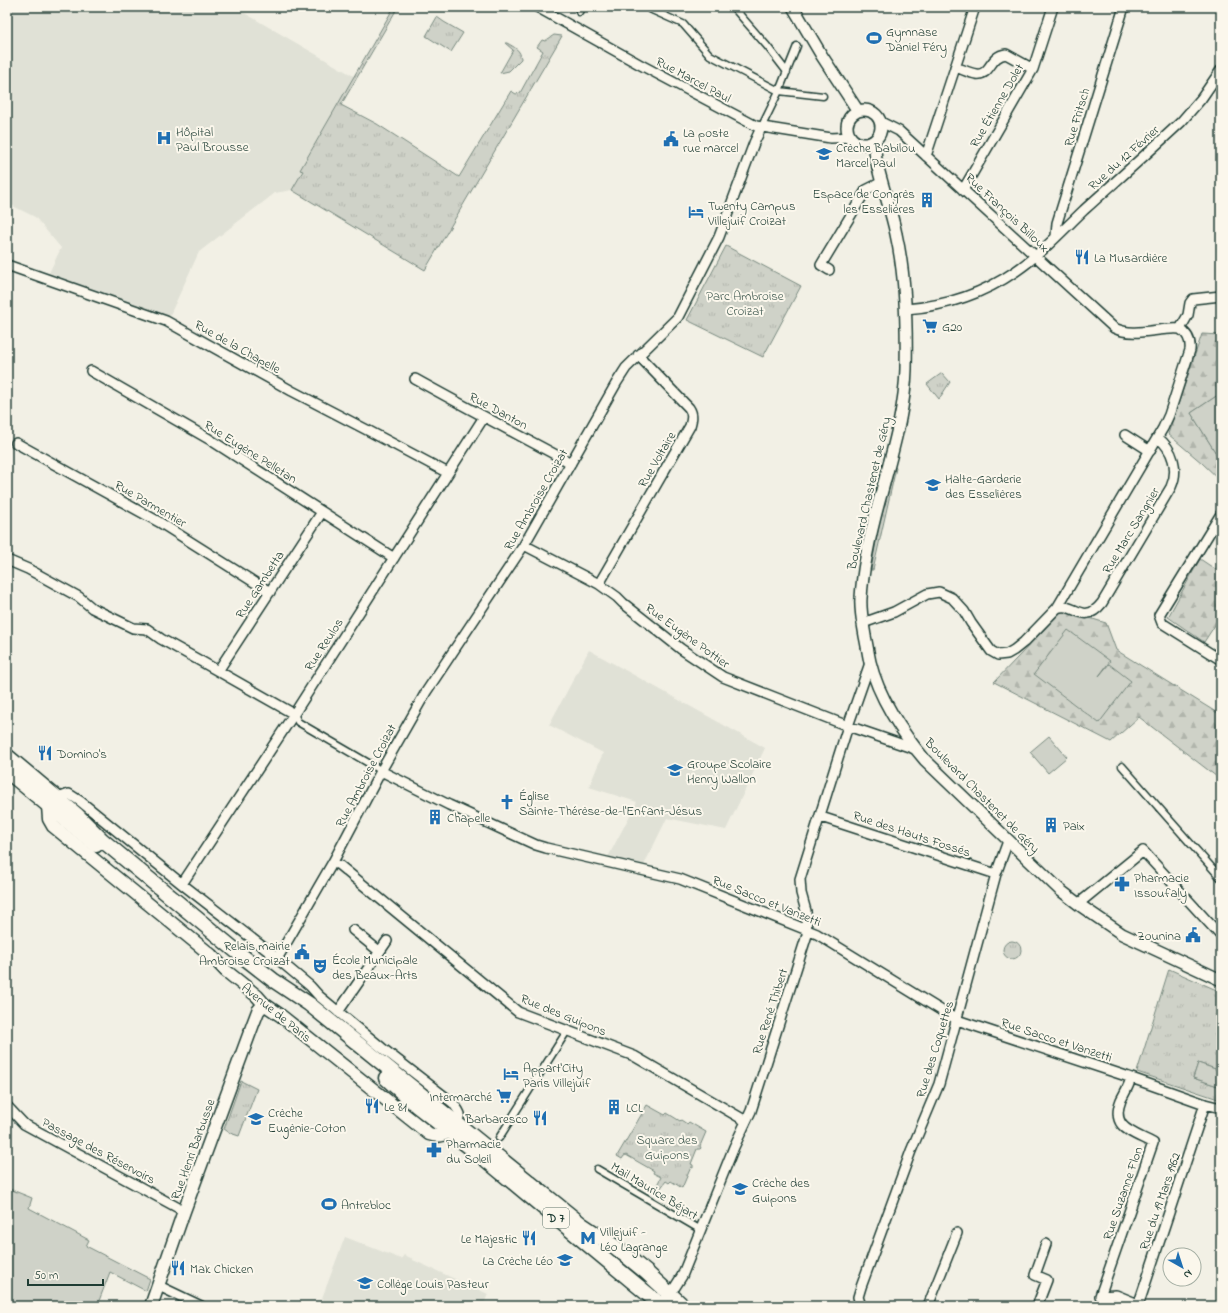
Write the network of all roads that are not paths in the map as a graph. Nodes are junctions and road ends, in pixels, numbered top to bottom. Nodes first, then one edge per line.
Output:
1 (536, 7) edge
2 (646, 7) edge
3 (733, 7) edge
4 (793, 7) edge
5 (975, 7) edge
6 (1053, 7) edge
7 (1124, 7) edge
8 (797, 46) dead end
9 (955, 67) junction
10 (1032, 69) junction
11 (1221, 70) edge
12 (786, 72) junction
13 (779, 91) junction
14 (823, 96) dead end
15 (858, 111) junction
16 (881, 122) junction
17 (761, 128) junction
18 (851, 137) junction
19 (875, 140) junction
20 (861, 144) junction
21 (926, 156) junction
22 (876, 158) junction
23 (882, 182) junction
24 (963, 190) junction
25 (1056, 236) junction
26 (1035, 256) junction
27 (7, 264) edge
28 (829, 270) dead end
29 (1221, 296) edge
30 (906, 309) junction
31 (1180, 329) junction
32 (638, 355) junction
33 (91, 371) dead end
34 (415, 379) dead end
35 (484, 417) junction
36 (1125, 435) dead end
37 (1158, 438) junction
38 (16, 443) dead end
39 (1150, 451) junction
40 (571, 463) junction
41 (448, 473) junction
42 (322, 512) junction
43 (1221, 514) edge
44 (524, 546) junction
45 (394, 558) junction
46 (7, 560) edge
47 (598, 584) junction
48 (270, 592) junction
49 (1057, 608) junction
50 (863, 623) junction
51 (1221, 660) edge
52 (870, 663) junction
53 (218, 671) junction
54 (294, 714) junction
55 (848, 726) junction
56 (915, 749) junction
57 (7, 756) edge
58 (1122, 766) dead end
59 (379, 770) junction
60 (7, 771) edge
61 (53, 802) junction
62 (821, 818) junction
63 (1008, 841) junction
64 (333, 862) junction
65 (996, 874) junction
66 (1221, 878) edge
67 (182, 884) junction
68 (1078, 904) junction
69 (808, 929) junction
70 (353, 930) dead end
71 (1221, 936) edge
72 (387, 941) dead end
73 (379, 951) junction
74 (277, 959) junction
75 (1221, 980) edge
76 (264, 1004) junction
77 (338, 1012) junction
78 (957, 1020) junction
79 (567, 1031) junction
80 (1132, 1078) junction
81 (1205, 1104) junction
82 (7, 1106) edge
83 (1221, 1108) edge
84 (746, 1121) junction
85 (453, 1128) junction
86 (499, 1138) dead end
87 (597, 1169) dead end
88 (184, 1211) junction
89 (701, 1230) junction
90 (957, 1233) dead end
91 (1046, 1244) dead end
92 (158, 1286) junction
93 (669, 1293) junction
94 (657, 1305) edge
95 (1138, 1305) edge
96 (151, 1306) edge
97 (201, 1306) edge
98 (683, 1306) edge
99 (861, 1306) edge
100 (928, 1306) edge
101 (1037, 1306) edge

1 - 17 street, Rue Marcel Paul
2 - 13 street
3 - 12 street
4 - 15 street
5 - 9 street
6 - 10 street, Rue Étienne Dolet
7 - 25 street, Rue Fritsch
8 - 12 street, Rue Ambroise Croizat
9 - 10 street
9 - 21 street
10 - 24 street, Rue Étienne Dolet
11 - 25 street, Rue du 12 Février
12 - 13 street, Rue Ambroise Croizat
13 - 14 street
13 - 17 street, Rue Ambroise Croizat
15 - 16 street
15 - 18 street
16 - 19 street
16 - 21 street, Rue François Billoux
17 - 18 street, Rue Marcel Paul
17 - 32 street, Rue Ambroise Croizat
18 - 20 street
19 - 20 street
19 - 22 street, Boulevard Chastenet de Géry
20 - 22 street
21 - 24 street, Rue François Billoux
22 - 23 street, Boulevard Chastenet de Géry
23 - 28 street
23 - 30 street, Boulevard Chastenet de Géry
24 - 26 street, Rue François Billoux
25 - 26 street, Rue du 12 Février
26 - 30 street, Rue du 12 Février
26 - 31 street, Rue François Billoux
27 - 41 street, Rue de la Chapelle
29 - 31 street
30 - 50 street, Boulevard Chastenet de Géry
31 - 37 street
32 - 40 street, Rue Ambroise Croizat
32 - 47 street, Rue Voltaire
33 - 42 street, Rue Eugène Pelletan
34 - 35 street, Rue Danton
35 - 40 street, Rue Danton
35 - 41 street, Rue Reulos
36 - 39 street
37 - 39 street, Rue Marc Sangnier
37 - 49 street, Rue Marc Sangnier
38 - 48 street, Rue Parmentier
39 - 49 street, Rue Marc Sangnier
40 - 44 street, Rue Ambroise Croizat
41 - 45 street, Rue Reulos
42 - 45 street, Rue Eugène Pelletan
42 - 48 street, Rue Gambetta
43 - 51 street
44 - 47 street, Rue Eugène Pottier
44 - 59 street, Rue Ambroise Croizat
45 - 54 street, Rue Reulos
46 - 53 street
47 - 55 street, Rue Eugène Pottier
48 - 53 street, Rue Gambetta
49 - 50 street, Rue Marc Sangnier
50 - 52 street, Boulevard Chastenet de Géry
52 - 55 street, Rue René Thibert
52 - 56 street, Boulevard Chastenet de Géry
53 - 54 street
54 - 59 street
54 - 67 street, Rue Reulos
55 - 56 street, Rue Eugène Pottier
55 - 62 street, Rue René Thibert
56 - 63 street, Boulevard Chastenet de Géry
57 - 61 main road, Avenue de Paris / D 7
58 - 66 street
59 - 64 street, Rue Ambroise Croizat
59 - 69 street, Rue Sacco et Vanzetti
60 - 61 main road, Avenue de Paris / D 7
61 - 67 street
61 - 76 main road, Avenue de Paris
61 - 85 main road, Avenue de Paris / D 7
62 - 65 street, Rue des Hauts Fossés
62 - 69 street, Rue René Thibert
63 - 65 street, Rue des Coquettes
63 - 68 street, Boulevard Chastenet de Géry
64 - 74 street, Rue Ambroise Croizat
64 - 79 street, Rue des Guipons
65 - 78 street, Rue des Coquettes
67 - 74 street
68 - 71 street
68 - 75 street, Boulevard Chastenet de Géry
69 - 78 street, Rue Sacco et Vanzetti
69 - 84 street, Rue René Thibert
70 - 73 street
72 - 73 street
73 - 77 street
74 - 77 street
76 - 85 main road, Avenue de Paris
76 - 88 main road, Rue Henri Barbusse
77 - 85 street
78 - 80 street, Rue Sacco et Vanzetti
78 - 99 street, Rue des Coquettes
79 - 84 street, Rue des Guipons
79 - 86 street
80 - 81 street, Rue Sacco et Vanzetti
80 - 95 street, Rue Suzanne Flon
81 - 83 street, Rue Sacco et Vanzetti
81 - 95 street, Rue du 19 Mars 1962
82 - 88 street, Passage des Réservoirs
84 - 89 street, Rue René Thibert
85 - 93 main road, Avenue de Paris / D 7
85 - 94 main road, Avenue de Paris / D 7
87 - 89 street, Mail Maurice Béjart
88 - 92 main road, Rue Henri Barbusse
89 - 93 street, Rue René Thibert
90 - 100 street
91 - 101 street
92 - 96 main road, Rue Henri Barbusse
92 - 97 street
93 - 94 street, Rue René Thibert
93 - 98 main road, Avenue de Paris / D 7

